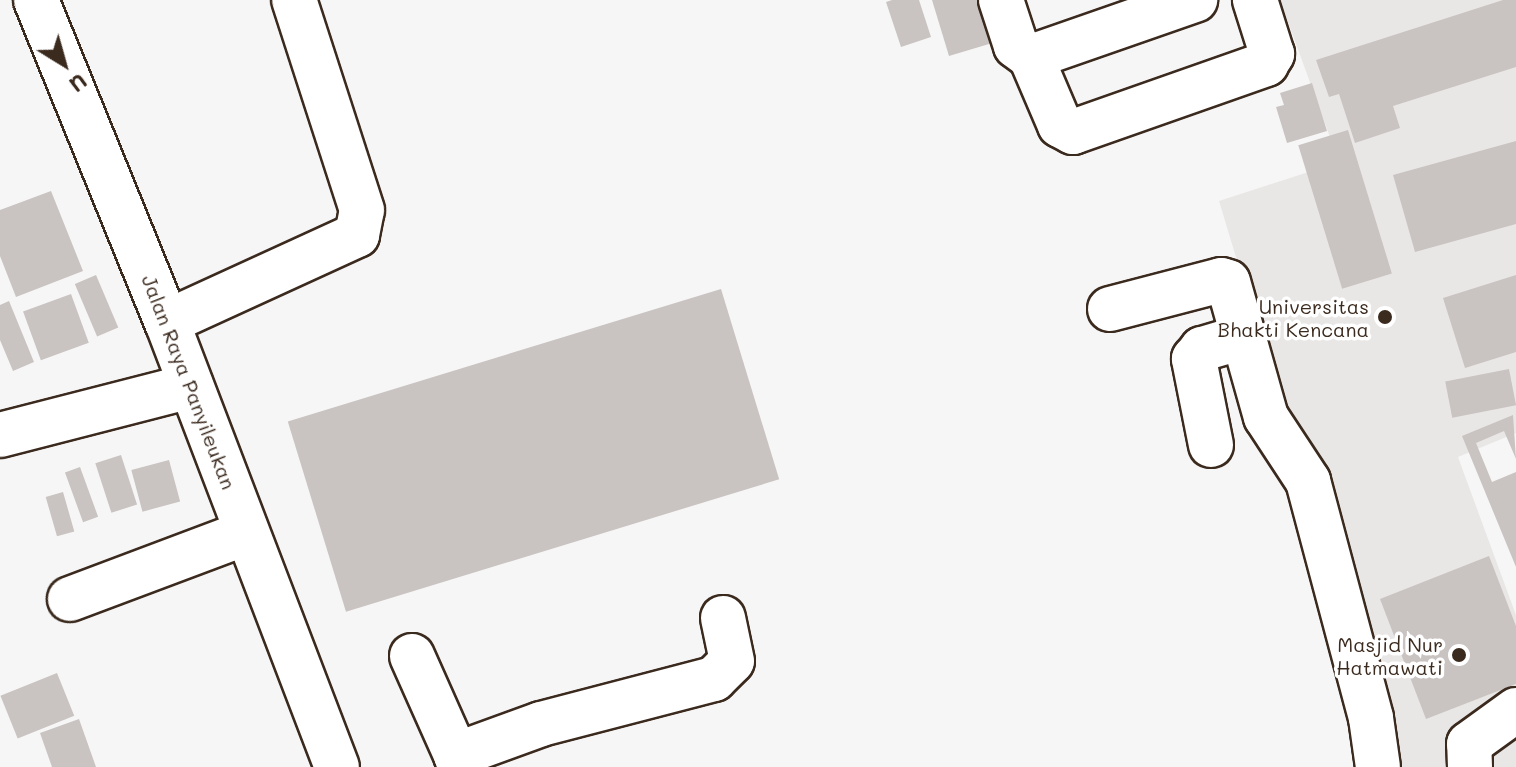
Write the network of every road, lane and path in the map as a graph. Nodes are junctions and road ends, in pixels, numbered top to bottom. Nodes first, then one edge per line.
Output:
1 (36, 0) edge
2 (294, 0) edge
3 (1001, 0) edge
4 (1195, 0) edge
5 (1255, 0) edge
6 (1031, 57) junction
7 (1110, 309) dead end
8 (167, 322) junction
9 (1243, 337) junction
10 (191, 386) junction
11 (0, 435) edge
12 (1211, 445) dead end
13 (246, 533) junction
14 (70, 599) dead end
15 (723, 618) dead end
16 (412, 656) dead end
17 (1516, 710) edge
18 (458, 761) edge
19 (337, 767) edge
20 (1378, 767) edge
21 (1470, 767) edge

1 - 8 street, Jalan Raya Panyileukan
2 - 8 street
3 - 6 street
4 - 6 street
5 - 6 street
7 - 9 street
8 - 10 street, Jalan Raya Panyileukan
9 - 12 street
9 - 20 street
10 - 11 street
10 - 13 street, Jalan Raya Panyileukan
13 - 14 street
13 - 19 street, Jalan Raya Panyileukan
15 - 18 street
16 - 18 street
17 - 21 street

